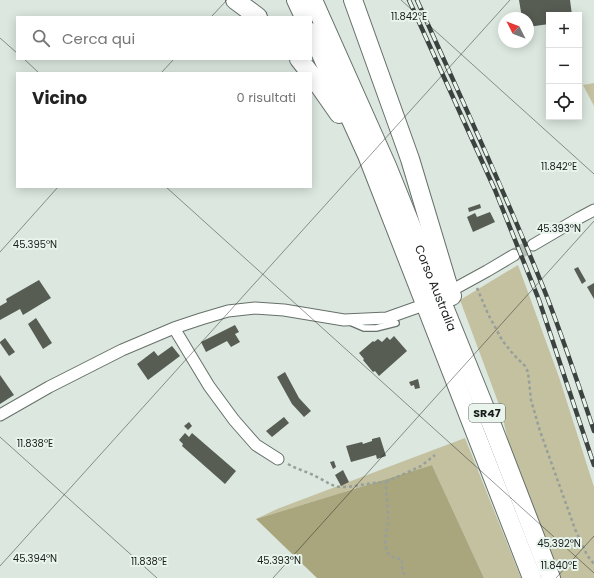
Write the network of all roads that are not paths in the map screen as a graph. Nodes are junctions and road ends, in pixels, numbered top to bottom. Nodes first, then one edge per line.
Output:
1 (235, 0) edge
2 (296, 0) edge
3 (313, 0) edge
4 (353, 0) edge
5 (257, 16) edge
6 (304, 16) edge
7 (312, 34) edge
8 (300, 60) edge
9 (309, 72) edge
10 (312, 75) edge
11 (367, 155) junction
12 (594, 210) edge
13 (533, 245) tunnel mouth
14 (514, 255) tunnel mouth
15 (456, 288) dead end
16 (418, 307) dead end
17 (174, 328) junction
18 (0, 415) edge
19 (493, 428) junction
20 (278, 459) road end
21 (532, 578) edge
22 (551, 578) edge

1 - 5 highway
2 - 6 highway
3 - 19 highway, Corso Australia / SR47
4 - 19 highway
7 - 11 highway, Corso Australia / SR47
8 - 9 highway
10 - 11 highway
11 - 21 highway, Corso Australia / SR47
12 - 13 street
14 - 15 street
16 - 17 street
17 - 18 street
17 - 20 street
19 - 22 highway, Corso Australia / SR47

